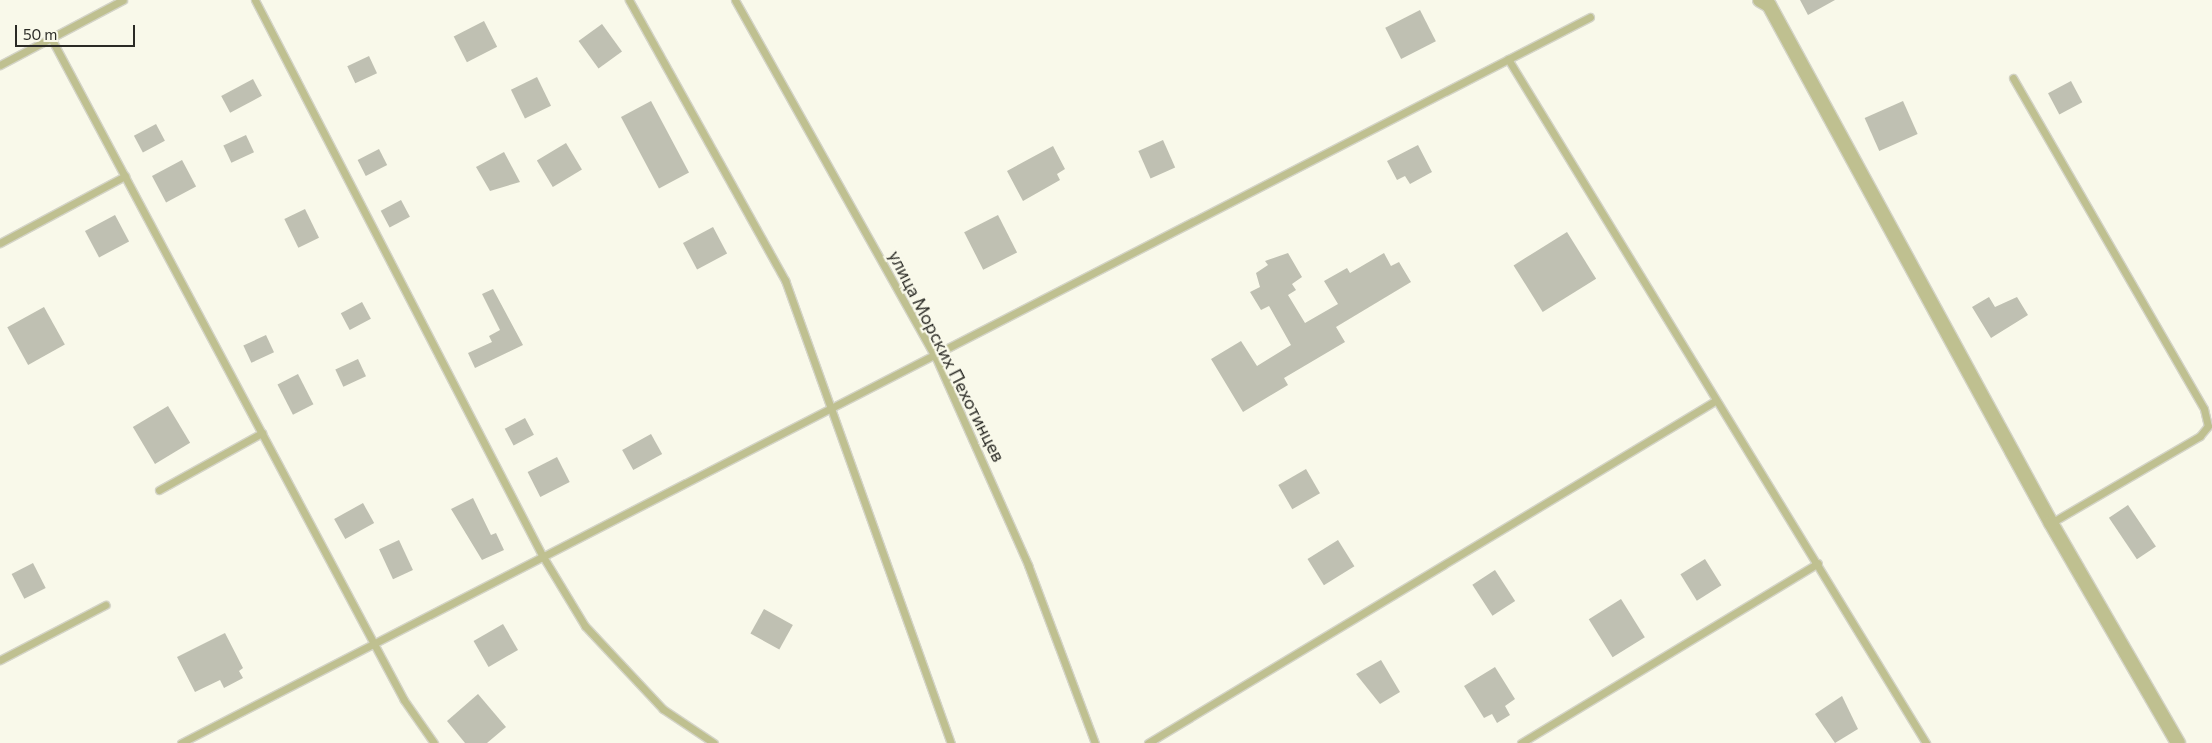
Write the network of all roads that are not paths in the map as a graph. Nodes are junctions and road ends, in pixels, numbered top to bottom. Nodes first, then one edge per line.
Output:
1 (123, 0) edge
2 (254, 0) edge
3 (629, 0) edge
4 (735, 0) edge
5 (1760, 0) edge
6 (1590, 18) dead end
7 (51, 38) junction
8 (1508, 59) junction
9 (0, 65) edge
10 (2013, 78) dead end
11 (125, 176) junction
12 (0, 242) edge
13 (936, 358) junction
14 (1715, 401) junction
15 (830, 409) junction
16 (262, 434) junction
17 (159, 490) dead end
18 (2051, 523) junction
19 (542, 555) junction
20 (1818, 563) junction
21 (104, 605) dead end
22 (374, 643) junction
23 (0, 660) edge
24 (195, 740) edge
25 (181, 743) edge
26 (434, 743) edge
27 (714, 743) edge
28 (951, 743) edge
29 (1095, 743) edge
30 (1148, 743) edge
31 (1521, 743) edge
32 (1926, 743) edge
33 (2178, 743) edge

1 - 7 lane
2 - 19 lane
3 - 15 lane
4 - 13 lane, улица Морских Пехотинцев
5 - 18 street
6 - 8 lane
7 - 9 lane
7 - 11 lane
8 - 13 lane
8 - 14 lane
10 - 18 lane
11 - 12 lane
11 - 16 lane
13 - 15 lane
13 - 29 lane, улица Морских Пехотинцев
14 - 20 lane
14 - 30 lane
15 - 19 lane
15 - 28 lane
16 - 17 lane
16 - 22 lane
18 - 33 street
19 - 22 lane
19 - 27 lane
20 - 31 lane
20 - 32 lane
21 - 23 lane
22 - 24 lane
22 - 26 lane
24 - 25 lane

